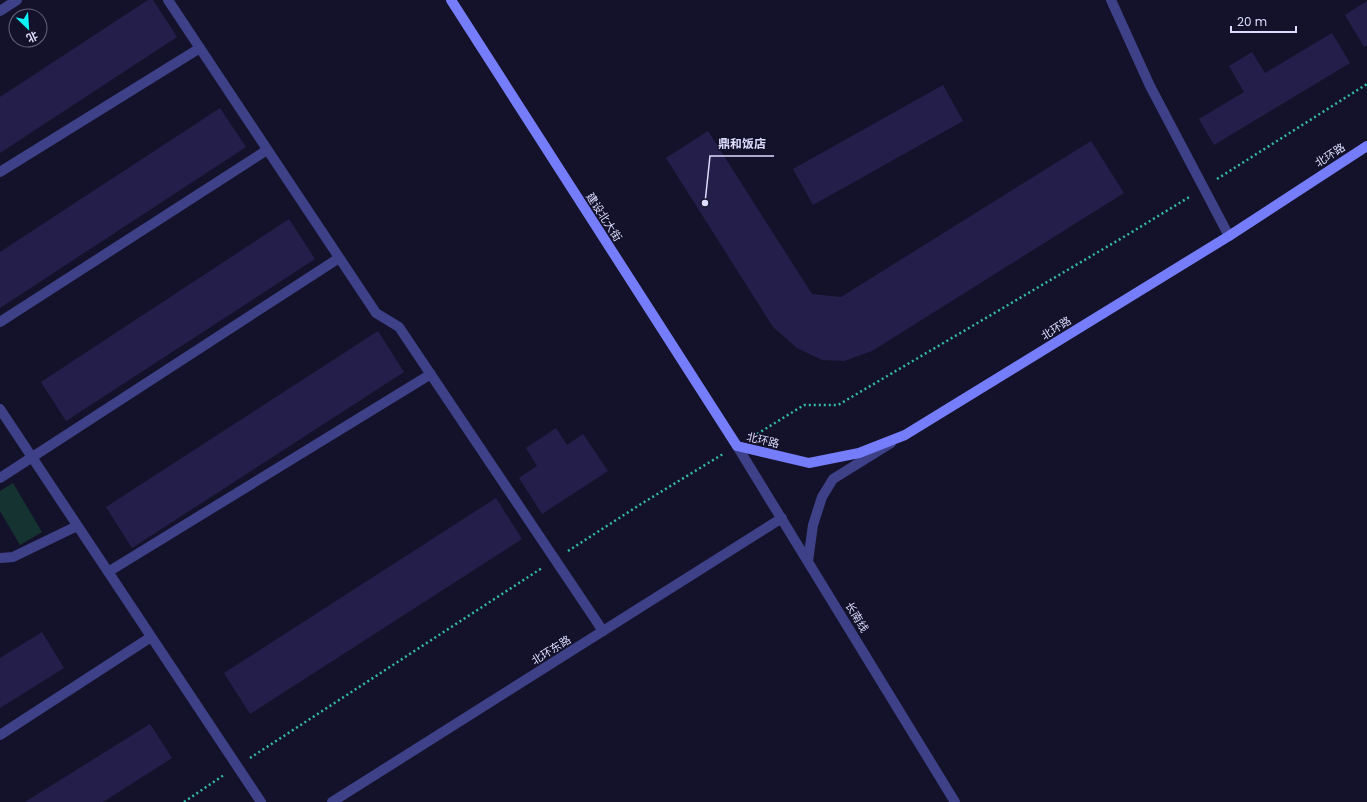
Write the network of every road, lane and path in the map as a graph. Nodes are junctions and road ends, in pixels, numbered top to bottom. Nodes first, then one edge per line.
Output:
1 (17, 0) edge
2 (168, 0) edge
3 (451, 0) edge
4 (1113, 1) edge
5 (0, 11) edge
6 (200, 48) junction
7 (1367, 146) edge
8 (267, 150) junction
9 (0, 172) edge
10 (1229, 236) junction
11 (339, 258) junction
12 (0, 322) edge
13 (431, 374) junction
14 (0, 409) edge
15 (905, 435) junction
16 (737, 446) junction
17 (32, 458) junction
18 (0, 478) edge
19 (782, 518) junction
20 (77, 526) junction
21 (0, 558) edge
22 (808, 561) junction
23 (108, 572) junction
24 (603, 631) junction
25 (151, 637) junction
26 (0, 735) edge
27 (261, 802) edge
28 (332, 802) edge
29 (955, 802) edge

1 - 5 street
2 - 6 street
3 - 16 main road, 建设北大街
4 - 10 street
6 - 8 street
6 - 9 street
7 - 10 main road, 北环路
8 - 11 street
8 - 12 street
10 - 15 main road, 北环路
11 - 13 street
11 - 17 street
13 - 23 street
13 - 24 street
14 - 17 street
15 - 16 main road, 北环路
15 - 22 street
16 - 19 street, 长南线
17 - 18 street
17 - 20 street
19 - 22 street, 长南线
19 - 24 street, 北环东路
20 - 21 street
20 - 23 street
22 - 29 street, 长南线
23 - 25 street
24 - 28 street, 北环东路
25 - 26 street
25 - 27 street

